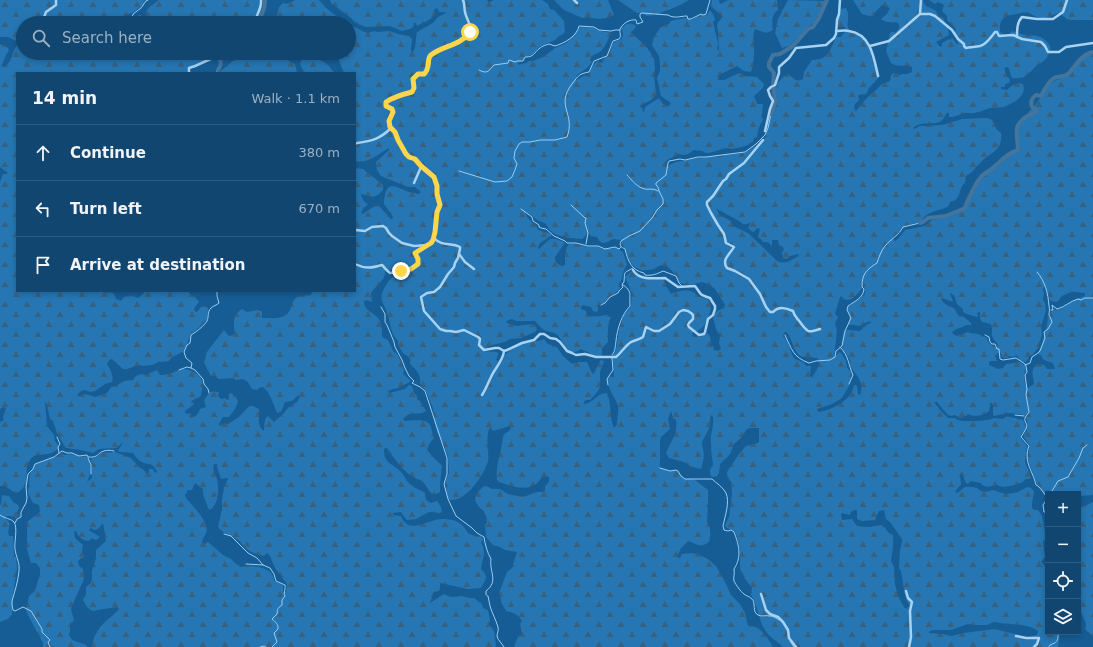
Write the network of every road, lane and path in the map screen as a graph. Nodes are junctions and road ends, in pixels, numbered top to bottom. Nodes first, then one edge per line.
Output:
1 (56, 0) edge
2 (262, 0) edge
3 (463, 0) edge
4 (574, 0) edge
5 (840, 0) edge
6 (921, 0) edge
7 (1067, 0) edge
8 (578, 3) dead end
9 (920, 14) junction
10 (44, 16) edge
11 (256, 16) edge
12 (836, 31) junction
13 (1017, 37) junction
14 (1093, 43) edge
15 (870, 46) junction
16 (208, 60) edge
17 (189, 72) edge
18 (878, 76) dead end
19 (391, 128) junction
20 (765, 131) dead end
21 (763, 140) dead end
22 (356, 144) edge
23 (421, 167) junction
24 (414, 183) dead end
25 (356, 230) edge
26 (434, 238) junction
27 (427, 245) junction
28 (459, 254) junction
29 (356, 264) edge
30 (474, 269) dead end
31 (633, 270) dead end
32 (820, 329) dead end
33 (504, 350) junction
34 (482, 395) dead end
35 (906, 592) dead end
36 (761, 594) dead end
37 (1016, 636) dead end
38 (796, 647) edge
39 (909, 647) edge
40 (1034, 647) edge

1 - 10 street
2 - 11 street
3 - 19 street
4 - 8 street
5 - 12 street
6 - 9 street
7 - 13 street
9 - 13 street
9 - 15 street
12 - 15 street
12 - 20 street
13 - 14 street
15 - 18 street
16 - 17 street
19 - 22 street
19 - 23 street
21 - 32 street
23 - 24 street
23 - 26 street
25 - 27 street
26 - 27 street
26 - 28 street
27 - 29 street
28 - 30 street
28 - 33 street
31 - 33 street
33 - 34 street
35 - 39 street
36 - 38 street
37 - 40 street

